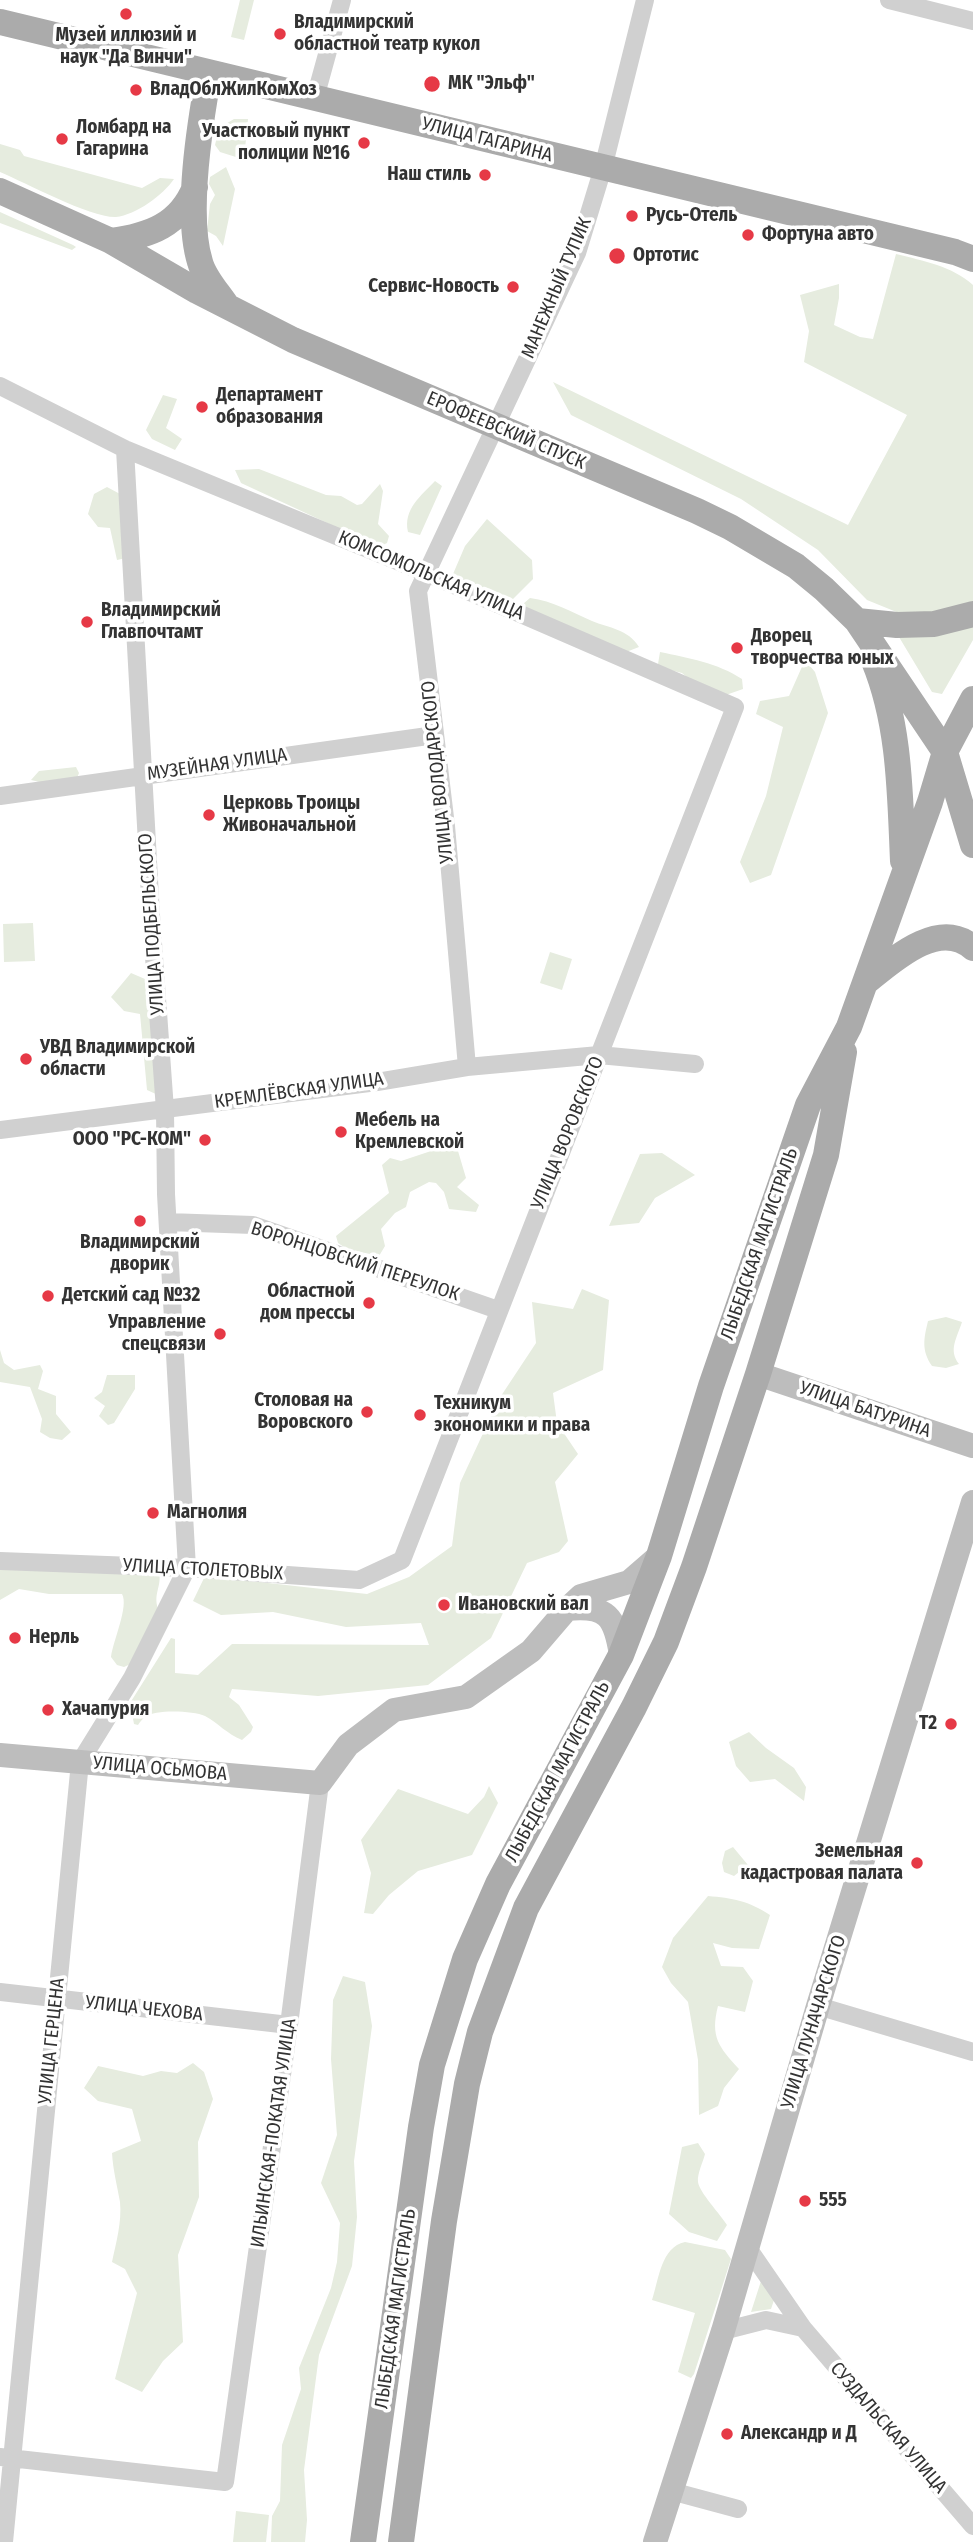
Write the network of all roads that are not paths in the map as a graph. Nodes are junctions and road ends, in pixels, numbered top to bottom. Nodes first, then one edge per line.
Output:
1 (342, 0) edge
2 (645, 0) edge
3 (889, 0) edge
4 (973, 21) edge
5 (0, 22) edge
6 (209, 72) junction
7 (315, 98) junction
8 (603, 168) junction
9 (195, 187) junction
10 (0, 191) edge
11 (111, 241) junction
12 (973, 259) edge
13 (228, 308) junction
14 (0, 386) edge
15 (125, 449) junction
16 (466, 487) joint
17 (426, 573) junction
18 (973, 614) edge
19 (857, 621) junction
20 (973, 699) edge
21 (735, 707) joint
22 (435, 735) junction
23 (945, 752) junction
24 (143, 776) junction
25 (0, 796) edge
26 (973, 845) edge
27 (904, 872) junction
28 (973, 948) edge
29 (866, 982) junction
30 (849, 1027) junction
31 (599, 1055) junction
32 (695, 1064) dead end
33 (467, 1067) junction
34 (165, 1110) junction
35 (0, 1129) edge
36 (168, 1222) junction
37 (498, 1310) junction
38 (758, 1374) junction
39 (973, 1446) edge
40 (973, 1503) edge
41 (659, 1556) junction
42 (402, 1560) joint
43 (0, 1561) edge
44 (187, 1568) junction
45 (567, 1609) junction
46 (621, 1655) junction
47 (0, 1755) edge
48 (80, 1762) junction
49 (320, 1783) junction
50 (0, 1992) edge
51 (56, 2000) junction
52 (818, 2006) junction
53 (289, 2025) junction
54 (973, 2052) edge
55 (747, 2248) junction
56 (803, 2328) junction
57 (723, 2331) junction
58 (6, 2458) edge
59 (671, 2491) junction
60 (738, 2509) dead end
61 (973, 2526) edge
62 (4, 2542) edge
63 (363, 2542) edge
64 (401, 2542) edge
65 (655, 2542) edge

1 - 7 street
2 - 8 street, МАНЕЖНЫЙ ТУПИК
3 - 4 street
5 - 6 main road, УЛИЦА ГАГАРИНА
6 - 7 main road, УЛИЦА ГАГАРИНА
6 - 9 main road
7 - 8 main road, УЛИЦА ГАГАРИНА
8 - 12 main road, УЛИЦА ГАГАРИНА
8 - 16 street, МАНЕЖНЫЙ ТУПИК
9 - 11 main road
9 - 13 main road
10 - 11 main road, ЕРОФЕЕВСКИЙ СПУСК
11 - 13 main road, ЕРОФЕЕВСКИЙ СПУСК
13 - 19 main road, ЕРОФЕЕВСКИЙ СПУСК
14 - 15 street, КОМСОМОЛЬСКАЯ УЛИЦА
15 - 17 street, КОМСОМОЛЬСКАЯ УЛИЦА
15 - 24 street, УЛИЦА ПОДБЕЛЬСКОГО
16 - 17 street, УЛИЦА ВОЛОДАРСКОГО
17 - 21 street, КОМСОМОЛЬСКАЯ УЛИЦА
17 - 22 street, УЛИЦА ВОЛОДАРСКОГО
18 - 19 main road
19 - 23 main road, ЕРОФЕЕВСКИЙ СПУСК
19 - 27 main road
20 - 23 main road, ЛЫБЕДСКАЯ МАГИСТРАЛЬ
21 - 31 street, УЛИЦА ВОРОВСКОГО
22 - 24 street, МУЗЕЙНАЯ УЛИЦА
22 - 33 street, УЛИЦА ВОЛОДАРСКОГО
23 - 26 main road, ЕРОФЕЕВСКИЙ СПУСК
23 - 27 main road, ЛЫБЕДСКАЯ МАГИСТРАЛЬ
24 - 25 street, МУЗЕЙНАЯ УЛИЦА
24 - 34 street, УЛИЦА ПОДБЕЛЬСКОГО
27 - 29 main road, ЛЫБЕДСКАЯ МАГИСТРАЛЬ
28 - 29 main road
29 - 30 main road, ЛЫБЕДСКАЯ МАГИСТРАЛЬ
30 - 38 main road, ЛЫБЕДСКАЯ МАГИСТРАЛЬ
30 - 41 main road, ЛЫБЕДСКАЯ МАГИСТРАЛЬ
31 - 32 street, КРЕМЛЁВСКАЯ УЛИЦА
31 - 33 street, КРЕМЛЁВСКАЯ УЛИЦА
31 - 37 street, УЛИЦА ВОРОВСКОГО
33 - 34 street, КРЕМЛЁВСКАЯ УЛИЦА
34 - 35 street, КРЕМЛЁВСКАЯ УЛИЦА
34 - 36 street, УЛИЦА ПОДБЕЛЬСКОГО
36 - 37 street, ВОРОНЦОВСКИЙ ПЕРЕУЛОК
36 - 44 street, УЛИЦА ПОДБЕЛЬСКОГО
37 - 42 street, УЛИЦА ВОРОВСКОГО
38 - 39 main road, УЛИЦА БАТУРИНА
38 - 64 main road, ЛЫБЕДСКАЯ МАГИСТРАЛЬ
40 - 52 main road, УЛИЦА ЛУНАЧАРСКОГО
41 - 45 main road
41 - 46 main road, ЛЫБЕДСКАЯ МАГИСТРАЛЬ
42 - 44 street, УЛИЦА СТОЛЕТОВЫХ
43 - 44 street, УЛИЦА СТОЛЕТОВЫХ
44 - 48 street, УЛИЦА ГЕРЦЕНА
45 - 46 main road
45 - 49 main road
46 - 63 main road, ЛЫБЕДСКАЯ МАГИСТРАЛЬ
47 - 48 main road, УЛИЦА ОСЬМОВА
48 - 49 main road, УЛИЦА ОСЬМОВА
48 - 51 street, УЛИЦА ГЕРЦЕНА
49 - 53 street, ИЛЬИНСКАЯ-ПОКАТАЯ УЛИЦА
50 - 51 street, УЛИЦА ЧЕХОВА
51 - 53 street, УЛИЦА ЧЕХОВА
51 - 58 street, УЛИЦА ГЕРЦЕНА
52 - 54 street
52 - 55 main road, УЛИЦА ЛУНАЧАРСКОГО
53 - 58 street, ИЛЬИНСКАЯ-ПОКАТАЯ УЛИЦА
55 - 56 street, СУЗДАЛЬСКАЯ УЛИЦА
55 - 57 main road, УЛИЦА ЛУНАЧАРСКОГО
56 - 57 street
56 - 61 street, СУЗДАЛЬСКАЯ УЛИЦА
57 - 59 main road, УЛИЦА ЛУНАЧАРСКОГО
58 - 62 street, УЛИЦА ГЕРЦЕНА
59 - 60 street
59 - 65 main road, УЛИЦА ЛУНАЧАРСКОГО

